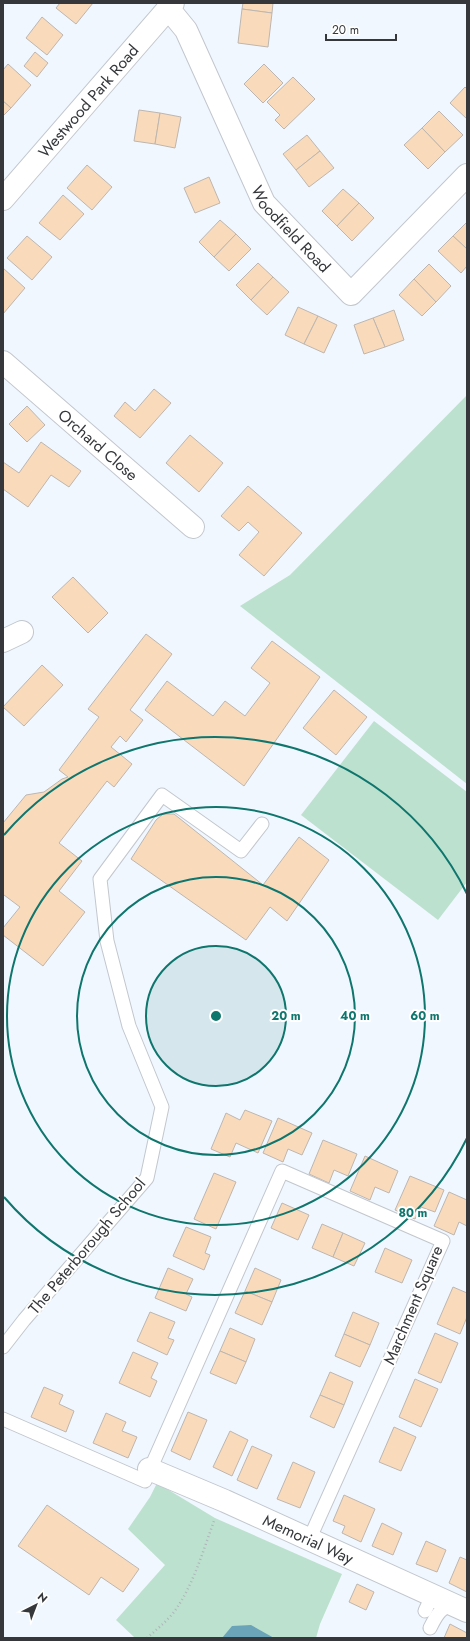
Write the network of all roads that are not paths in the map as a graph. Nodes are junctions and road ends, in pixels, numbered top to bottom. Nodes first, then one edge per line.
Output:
1 (170, 6) edge
2 (467, 175) edge
3 (3, 199) edge
4 (3, 362) edge
5 (193, 527) dead end
6 (22, 632) dead end
7 (3, 641) edge
8 (262, 824) dead end
9 (3, 1347) edge
10 (3, 1418) edge
11 (149, 1469) junction
12 (309, 1540) junction
13 (444, 1606) edge
14 (430, 1628) dead end

1 - 2 street, Woodfield Road
1 - 3 street, Westwood Park Road
4 - 5 street, Orchard Close
6 - 7 street
8 - 9 lane, The Peterborough School
10 - 11 lane
11 - 12 street, Memorial Way
11 - 12 lane, Marchment Square
12 - 13 street, Memorial Way
13 - 14 lane

